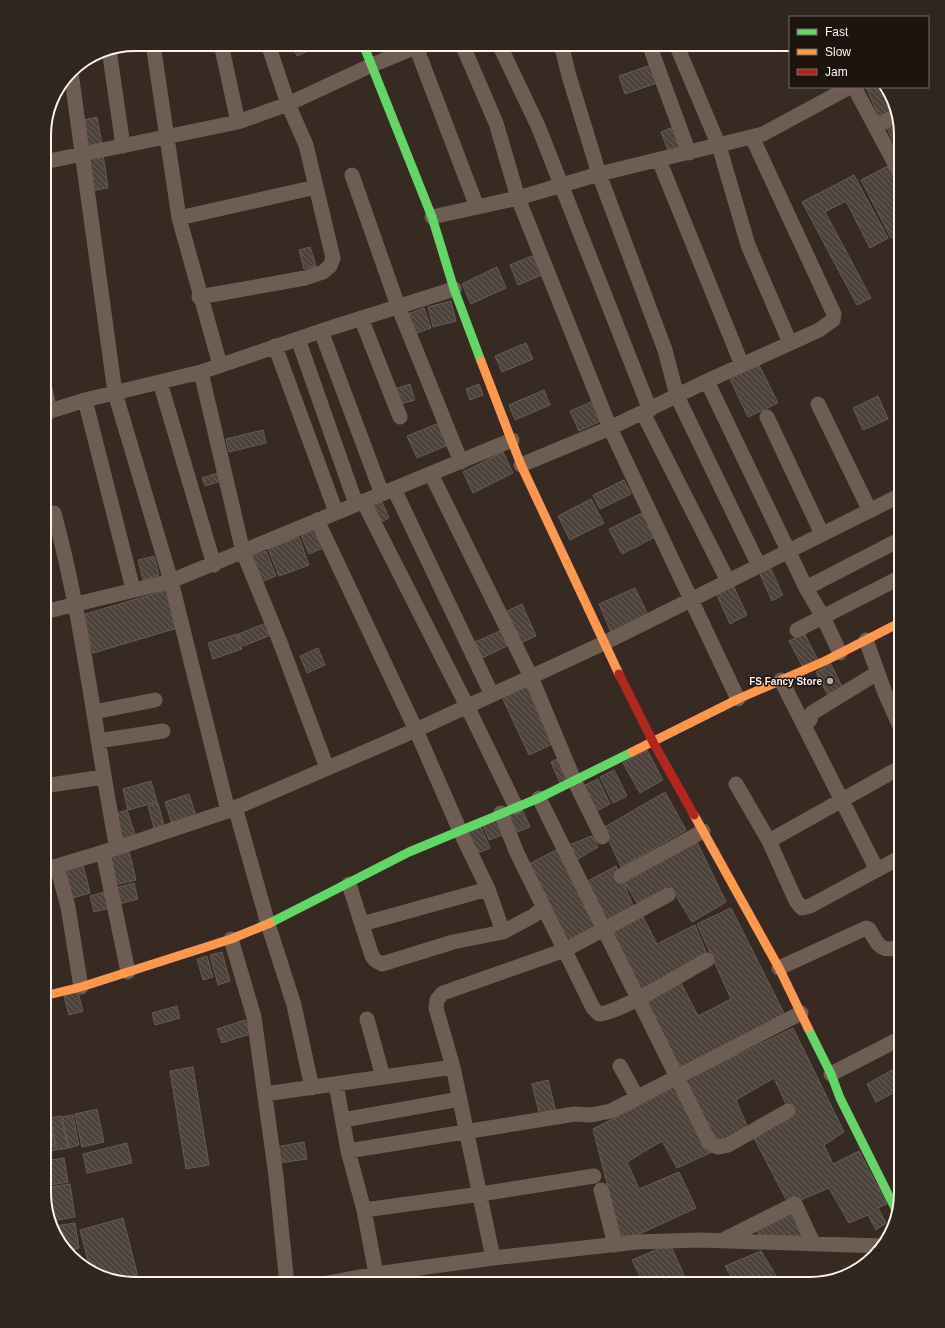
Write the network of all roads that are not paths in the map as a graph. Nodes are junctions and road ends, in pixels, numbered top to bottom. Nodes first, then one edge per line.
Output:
1 (153, 51) edge
2 (223, 51) edge
3 (270, 51) edge
4 (366, 51) edge
5 (403, 51) edge
6 (420, 51) edge
7 (465, 51) edge
8 (502, 51) edge
9 (563, 51) edge
10 (652, 51) edge
11 (679, 51) edge
12 (110, 55) edge
13 (372, 64) junction
14 (72, 80) edge
15 (848, 88) edge
16 (855, 88) edge
17 (288, 104) junction
18 (892, 118) edge
19 (238, 122) junction
20 (875, 126) junction
21 (166, 136) junction
22 (752, 136) junction
23 (122, 146) junction
24 (719, 146) junction
25 (894, 152) edge
26 (689, 153) junction
27 (82, 154) junction
28 (659, 160) junction
29 (51, 161) edge
30 (599, 174) junction
31 (352, 175) dead end
32 (562, 186) junction
33 (316, 188) junction
34 (518, 198) junction
35 (477, 207) junction
36 (432, 217) junction
37 (179, 218) junction
38 (454, 288) junction
39 (199, 297) junction
40 (398, 306) junction
41 (361, 318) junction
42 (321, 331) junction
43 (298, 339) junction
44 (790, 343) junction
45 (275, 346) junction
46 (220, 365) junction
47 (742, 365) junction
48 (201, 372) junction
49 (707, 380) junction
50 (160, 382) junction
51 (115, 393) junction
52 (677, 396) junction
53 (85, 400) junction
54 (818, 404) dead end
55 (51, 411) edge
56 (647, 412) junction
57 (400, 417) dead end
58 (767, 417) dead end
59 (610, 428) junction
60 (512, 440) junction
61 (461, 462) junction
62 (521, 465) junction
63 (431, 474) junction
64 (388, 491) junction
65 (894, 499) edge
66 (359, 503) junction
67 (870, 511) junction
68 (336, 512) junction
69 (54, 513) dead end
70 (316, 520) junction
71 (822, 534) junction
72 (894, 542) edge
73 (788, 551) junction
74 (243, 552) junction
75 (214, 565) junction
76 (759, 566) junction
77 (171, 581) junction
78 (728, 581) junction
79 (894, 581) edge
80 (806, 588) junction
81 (133, 589) junction
82 (691, 600) junction
83 (75, 604) junction
84 (51, 610) edge
85 (823, 617) junction
86 (894, 626) edge
87 (797, 630) dead end
88 (866, 640) junction
89 (604, 643) junction
90 (840, 653) junction
91 (877, 673) junction
92 (531, 676) junction
93 (781, 680) junction
94 (492, 695) junction
95 (738, 699) junction
96 (155, 700) dead end
97 (467, 706) junction
98 (94, 712) junction
99 (894, 713) edge
100 (804, 724) junction
101 (162, 730) dead end
102 (416, 730) junction
103 (98, 741) junction
104 (653, 742) junction
105 (327, 768) junction
106 (894, 771) edge
107 (103, 777) junction
108 (574, 780) junction
109 (736, 784) dead end
110 (51, 785) edge
111 (539, 798) junction
112 (842, 802) junction
113 (516, 807) junction
114 (232, 809) junction
115 (501, 813) junction
116 (460, 831) junction
117 (703, 831) junction
118 (602, 837) dead end
119 (769, 841) junction
120 (110, 850) junction
121 (894, 861) edge
122 (51, 868) edge
123 (877, 870) junction
124 (621, 876) dead end
125 (349, 884) junction
126 (488, 889) junction
127 (668, 895) dead end
128 (544, 907) junction
129 (268, 924) junction
130 (362, 924) junction
131 (603, 928) junction
132 (503, 932) junction
133 (230, 939) junction
134 (894, 949) edge
135 (565, 950) junction
136 (707, 960) dead end
137 (779, 968) junction
138 (128, 972) junction
139 (81, 987) junction
140 (51, 994) edge
141 (638, 998) junction
142 (801, 1013) junction
143 (367, 1019) dead end
144 (894, 1042) edge
145 (620, 1066) dead end
146 (453, 1067) junction
147 (831, 1074) junction
148 (383, 1077) junction
149 (676, 1077) junction
150 (336, 1084) junction
151 (312, 1088) junction
152 (266, 1094) junction
153 (637, 1097) junction
154 (460, 1099) junction
155 (788, 1111) dead end
156 (342, 1120) junction
157 (467, 1132) junction
158 (348, 1151) junction
159 (594, 1176) dead end
160 (601, 1190) dead end
161 (480, 1194) junction
162 (893, 1204) edge
163 (364, 1210) junction
164 (722, 1240) junction
165 (813, 1243) junction
166 (615, 1245) junction
167 (875, 1246) edge
168 (493, 1258) junction
169 (376, 1274) junction
170 (286, 1277) edge
171 (360, 1277) edge

1 - 21 street
2 - 19 street
3 - 17 street
4 - 13 street
5 - 13 street
6 - 35 street
7 - 34 street
8 - 32 street
9 - 30 street
10 - 26 street
11 - 24 street
12 - 23 street
13 - 17 street
13 - 36 street
14 - 27 street
15 - 22 street
16 - 20 street
17 - 19 street
17 - 33 street
18 - 20 street
19 - 21 street
20 - 25 street
21 - 23 street
21 - 37 street
22 - 24 street
22 - 44 street
23 - 27 street
24 - 26 street
24 - 44 street
26 - 28 street
27 - 29 street
27 - 51 street
28 - 30 street
28 - 47 street
30 - 32 street
30 - 52 street
31 - 40 street
32 - 34 street
32 - 56 street
33 - 37 street
33 - 39 street
34 - 35 street
34 - 59 street
35 - 36 street
36 - 38 street
37 - 39 street
38 - 40 street
38 - 60 street
39 - 46 street
40 - 41 street
40 - 61 street
41 - 42 street
41 - 57 street
42 - 43 street
42 - 64 street
43 - 45 street
43 - 66 street
44 - 47 street
45 - 46 street
45 - 68 street
46 - 48 street
47 - 49 street
48 - 50 street
48 - 74 street
49 - 52 street
49 - 73 street
50 - 51 street
50 - 75 street
51 - 53 street
51 - 77 street
52 - 56 street
52 - 76 street
53 - 55 street
53 - 81 street
54 - 67 street
56 - 59 street
56 - 78 street
58 - 71 street
59 - 62 street
59 - 82 street
60 - 61 street
60 - 62 street
61 - 63 street
62 - 89 street
63 - 64 street
63 - 92 street
64 - 66 street
64 - 94 street
65 - 67 street
66 - 68 street
66 - 97 street
67 - 71 street
68 - 70 street
69 - 83 street
70 - 74 street
70 - 102 street
71 - 73 street
72 - 80 street
73 - 76 street
73 - 80 street
74 - 75 street
74 - 105 street
75 - 77 street
76 - 78 street
77 - 81 street
77 - 114 street
78 - 82 street
79 - 85 street
80 - 85 street
81 - 83 street
82 - 89 street
82 - 95 street
83 - 84 street
83 - 98 street
85 - 87 street
85 - 90 street
86 - 88 street
88 - 90 street
88 - 91 street
89 - 92 street
89 - 104 street
90 - 93 street
91 - 99 street
91 - 100 street
92 - 94 street
92 - 108 street
93 - 95 street
93 - 100 street
94 - 97 street
95 - 104 street
96 - 98 street
97 - 102 street
97 - 113 street
98 - 103 street
100 - 112 street
101 - 103 street
102 - 105 street
102 - 116 street
103 - 107 street
104 - 108 street
104 - 117 street
105 - 114 street
106 - 112 street
107 - 110 street
107 - 120 street
108 - 111 street
108 - 118 street
109 - 119 street
111 - 113 street
111 - 131 street
112 - 119 street
112 - 123 street
113 - 115 street
114 - 120 street
114 - 129 street
115 - 116 street
115 - 128 street
116 - 125 street
116 - 126 street
117 - 124 street
117 - 137 street
119 - 123 street
120 - 122 street
120 - 138 street
121 - 123 street
122 - 139 street
125 - 129 street
125 - 130 street
126 - 130 street
126 - 132 street
127 - 131 street
128 - 132 street
128 - 135 street
129 - 133 street
129 - 151 street
130 - 132 street
131 - 135 street
131 - 141 street
133 - 138 street
133 - 152 street
134 - 137 street
135 - 141 street
135 - 146 street
136 - 141 street
137 - 142 street
138 - 139 street
139 - 140 street
141 - 149 street
142 - 147 street
142 - 149 street
143 - 148 street
144 - 147 street
145 - 153 street
146 - 148 street
146 - 154 street
147 - 162 street
148 - 150 street
149 - 153 street
149 - 155 street
150 - 151 street
150 - 156 street
151 - 152 street
152 - 170 street
153 - 157 street
154 - 156 street
154 - 157 street
156 - 158 street
157 - 158 street
157 - 161 street
158 - 163 street
159 - 161 street
160 - 166 street
161 - 163 street
161 - 168 street
163 - 169 street
164 - 165 street
164 - 165 street
164 - 166 street
165 - 167 street
166 - 168 street
168 - 169 street
169 - 171 street

